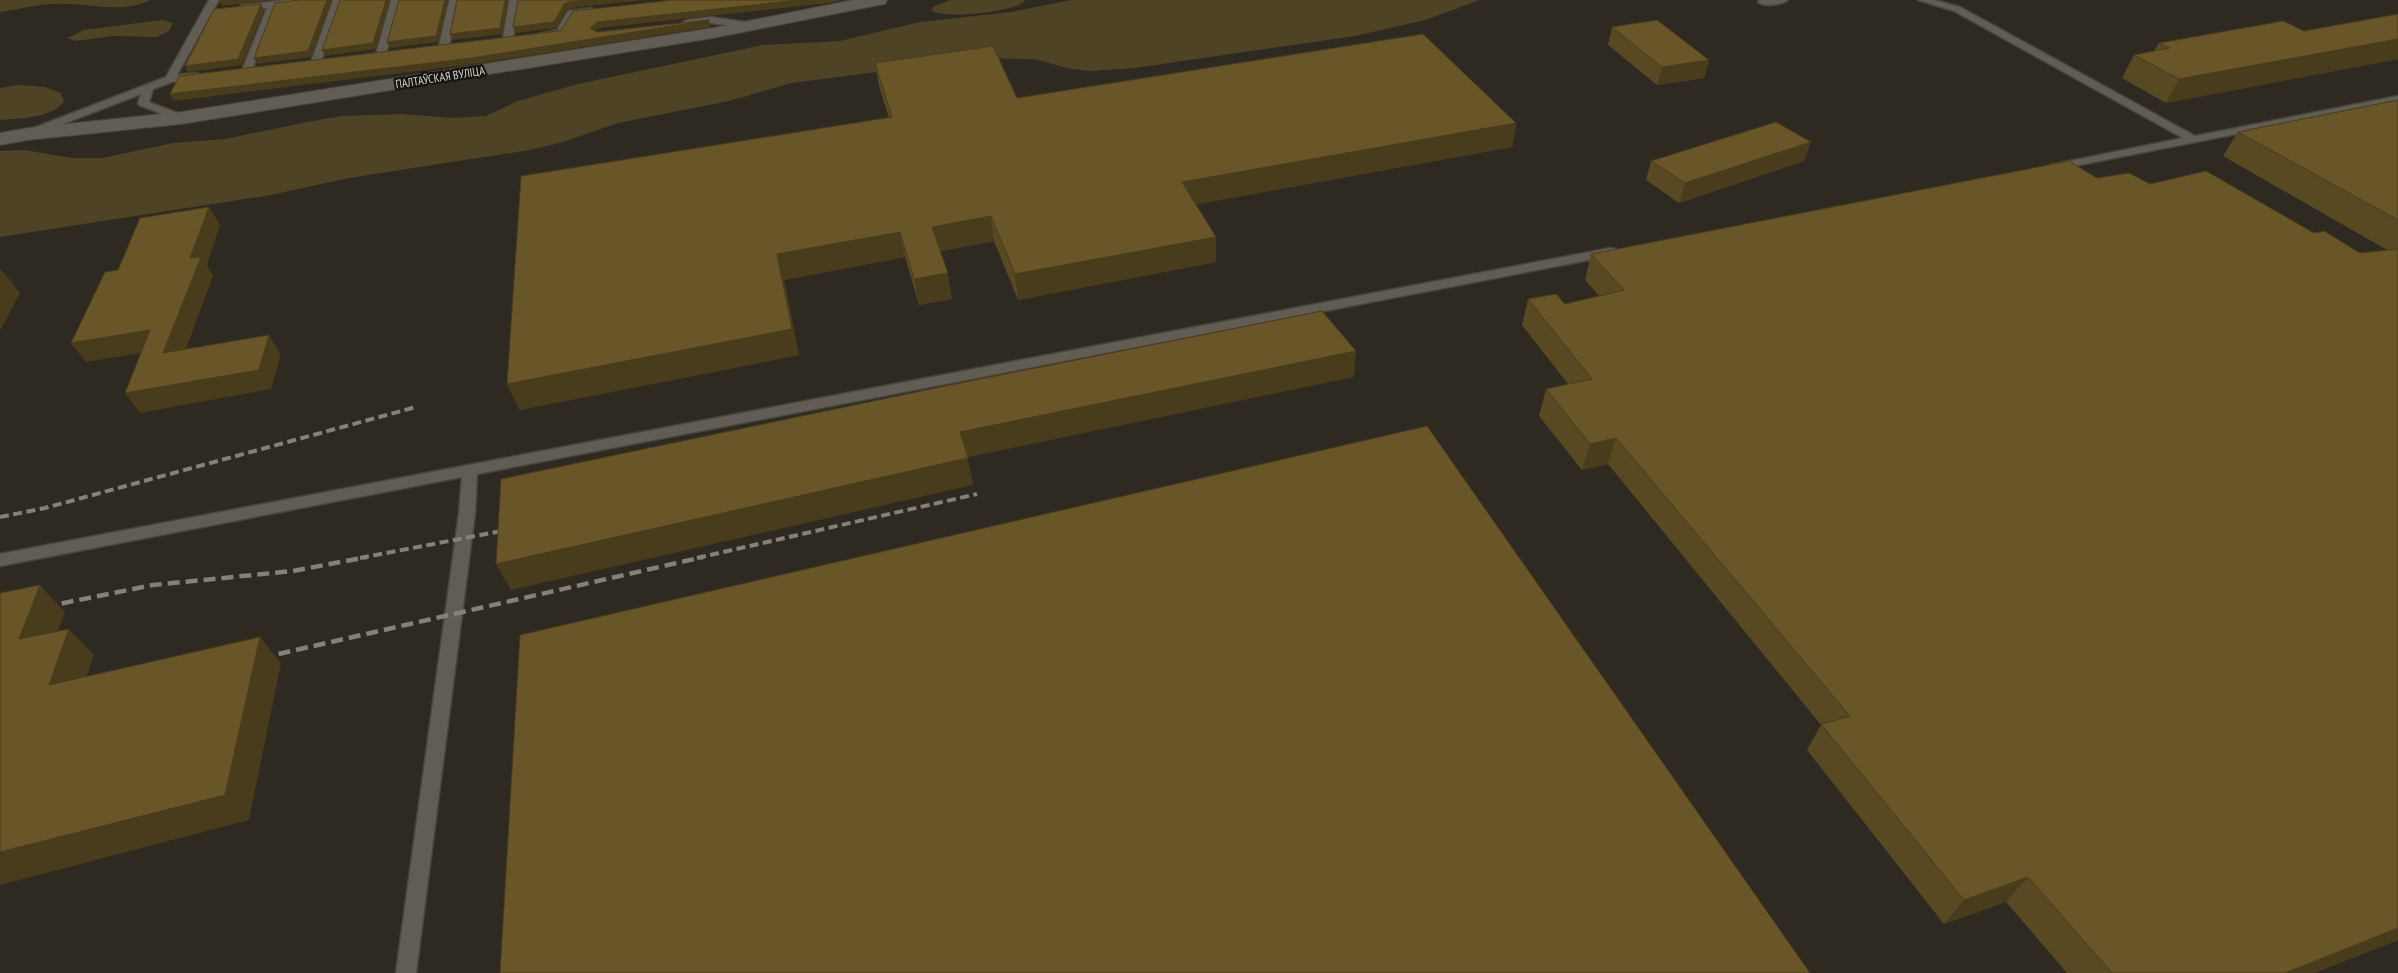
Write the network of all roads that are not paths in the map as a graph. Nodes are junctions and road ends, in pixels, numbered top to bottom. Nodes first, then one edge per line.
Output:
1 (310, 0) edge
2 (338, 0) edge
3 (396, 0) edge
4 (454, 0) edge
5 (514, 0) edge
6 (572, 0) edge
7 (879, 0) edge
8 (1783, 0) edge
9 (1923, 0) edge
10 (1763, 2) dead end
11 (273, 4) junction
12 (213, 7) edge
13 (236, 8) edge
14 (605, 9) edge
15 (571, 13) junction
16 (673, 25) edge
17 (752, 26) junction
18 (534, 35) edge
19 (508, 39) edge
20 (444, 46) edge
21 (381, 54) edge
22 (316, 62) edge
23 (247, 70) edge
24 (209, 75) edge
25 (170, 79) junction
26 (149, 87) junction
27 (2398, 99) edge
28 (181, 118) junction
29 (28, 134) junction
30 (0, 139) edge
31 (2194, 140) junction
32 (2038, 170) edge
33 (1626, 249) edge
34 (470, 470) junction
35 (0, 560) edge
36 (406, 973) edge

1 - 11 lane
2 - 22 lane
3 - 21 lane
4 - 20 lane
5 - 19 lane
6 - 15 lane
7 - 17 street, ПАЛТАЎСКАЯ ВУЛІЦА
8 - 10 lane
9 - 31 lane
11 - 13 lane
11 - 23 lane
12 - 25 lane
14 - 15 lane
15 - 18 lane
16 - 17 lane
17 - 28 street, ПАЛТАЎСКАЯ ВУЛІЦА
24 - 25 lane
25 - 26 lane
26 - 28 lane
26 - 29 lane
27 - 31 lane
28 - 29 street, ПАЛТАЎСКАЯ ВУЛІЦА
29 - 30 street, ПАЛТАЎСКАЯ ВУЛІЦА
31 - 32 lane
33 - 34 lane
34 - 35 lane
34 - 36 lane

